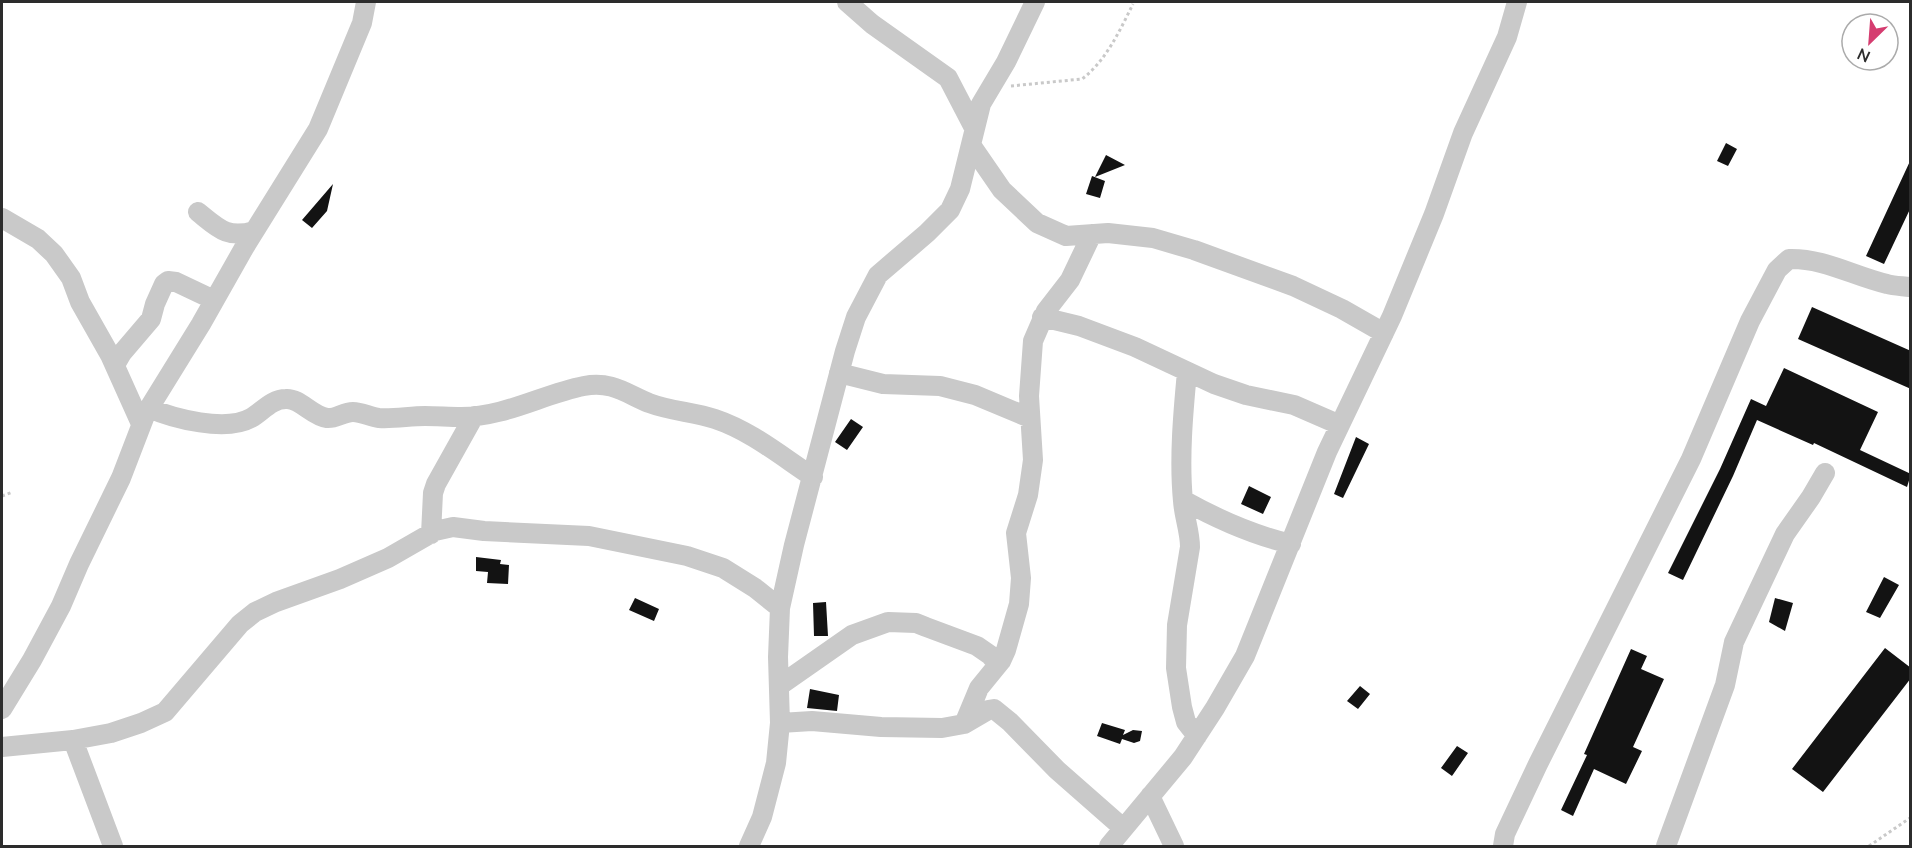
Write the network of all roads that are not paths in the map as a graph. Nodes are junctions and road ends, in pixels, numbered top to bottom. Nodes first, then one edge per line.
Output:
1 (366, 2) edge
2 (847, 2) edge
3 (1035, 2) edge
4 (1517, 2) edge
5 (973, 136) junction
6 (198, 212) dead end
7 (2, 218) edge
8 (254, 231) junction
9 (1092, 234) junction
10 (1911, 287) edge
11 (214, 300) junction
12 (1042, 317) junction
13 (1384, 333) junction
14 (115, 365) junction
15 (1187, 372) junction
16 (839, 374) junction
17 (145, 416) junction
18 (474, 416) junction
19 (1030, 418) junction
20 (1340, 425) junction
21 (1825, 473) dead end
22 (813, 477) junction
23 (1183, 500) junction
24 (430, 534) junction
25 (1291, 544) junction
26 (780, 608) junction
27 (998, 664) junction
28 (779, 686) junction
29 (2, 709) edge
30 (780, 723) junction
31 (964, 724) junction
32 (1197, 736) junction
33 (73, 740) junction
34 (2, 747) edge
35 (1150, 796) junction
36 (1122, 828) junction
37 (112, 846) edge
38 (749, 846) edge
39 (1109, 846) edge
40 (1174, 846) edge
41 (1503, 846) edge
42 (1666, 846) edge

1 - 8 street
2 - 5 street
3 - 5 street
4 - 13 street
5 - 9 street
5 - 16 street
6 - 8 street
7 - 14 street
8 - 11 street
9 - 12 street
9 - 13 street
10 - 41 street
11 - 14 street
11 - 17 street
12 - 15 street
12 - 19 street
13 - 20 street
14 - 17 street
15 - 20 street
15 - 23 street
16 - 19 street
16 - 22 street
17 - 18 street
17 - 29 street
18 - 22 street
18 - 24 street
19 - 27 street
20 - 25 street
21 - 42 street
22 - 26 street
23 - 25 street
23 - 32 street
24 - 26 street
24 - 33 street
25 - 32 street
26 - 28 street
27 - 28 street
27 - 31 street
28 - 30 street
30 - 31 street
30 - 38 street
31 - 36 street
32 - 35 street
33 - 34 street
33 - 37 street
35 - 36 street
35 - 40 street
36 - 39 street

